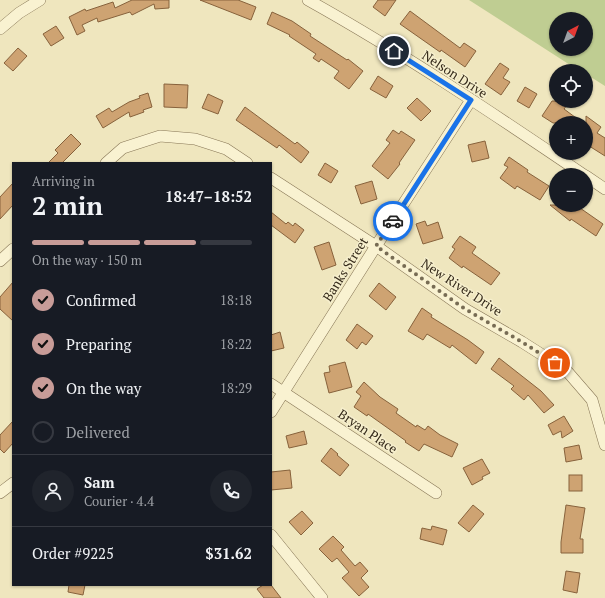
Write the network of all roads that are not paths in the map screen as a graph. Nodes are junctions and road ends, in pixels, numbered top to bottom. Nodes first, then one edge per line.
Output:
1 (40, 0) edge
2 (308, 0) edge
3 (0, 29) edge
4 (471, 100) junction
5 (107, 162) edge
6 (246, 162) edge
7 (573, 168) edge
8 (272, 179) edge
9 (593, 181) edge
10 (605, 189) edge
11 (376, 246) junction
12 (12, 250) edge
13 (0, 261) edge
14 (272, 385) edge
15 (285, 392) junction
16 (600, 408) edge
17 (272, 411) edge
18 (605, 445) edge
19 (12, 485) edge
20 (436, 493) dead end
21 (0, 494) edge
22 (272, 536) edge
23 (322, 598) edge

1 - 3 street
2 - 4 street, Nelson Drive
4 - 7 street, Nelson Drive
4 - 11 street, Banks Street
5 - 6 street
8 - 11 street, New River Drive
9 - 10 street, Nelson Drive
11 - 15 street, Banks Street
11 - 16 street, New River Drive
12 - 13 street
14 - 15 street, Bryan Place
15 - 17 street, Banks Street
15 - 20 street, Bryan Place
16 - 18 street, New River Drive
19 - 21 street
22 - 23 street

